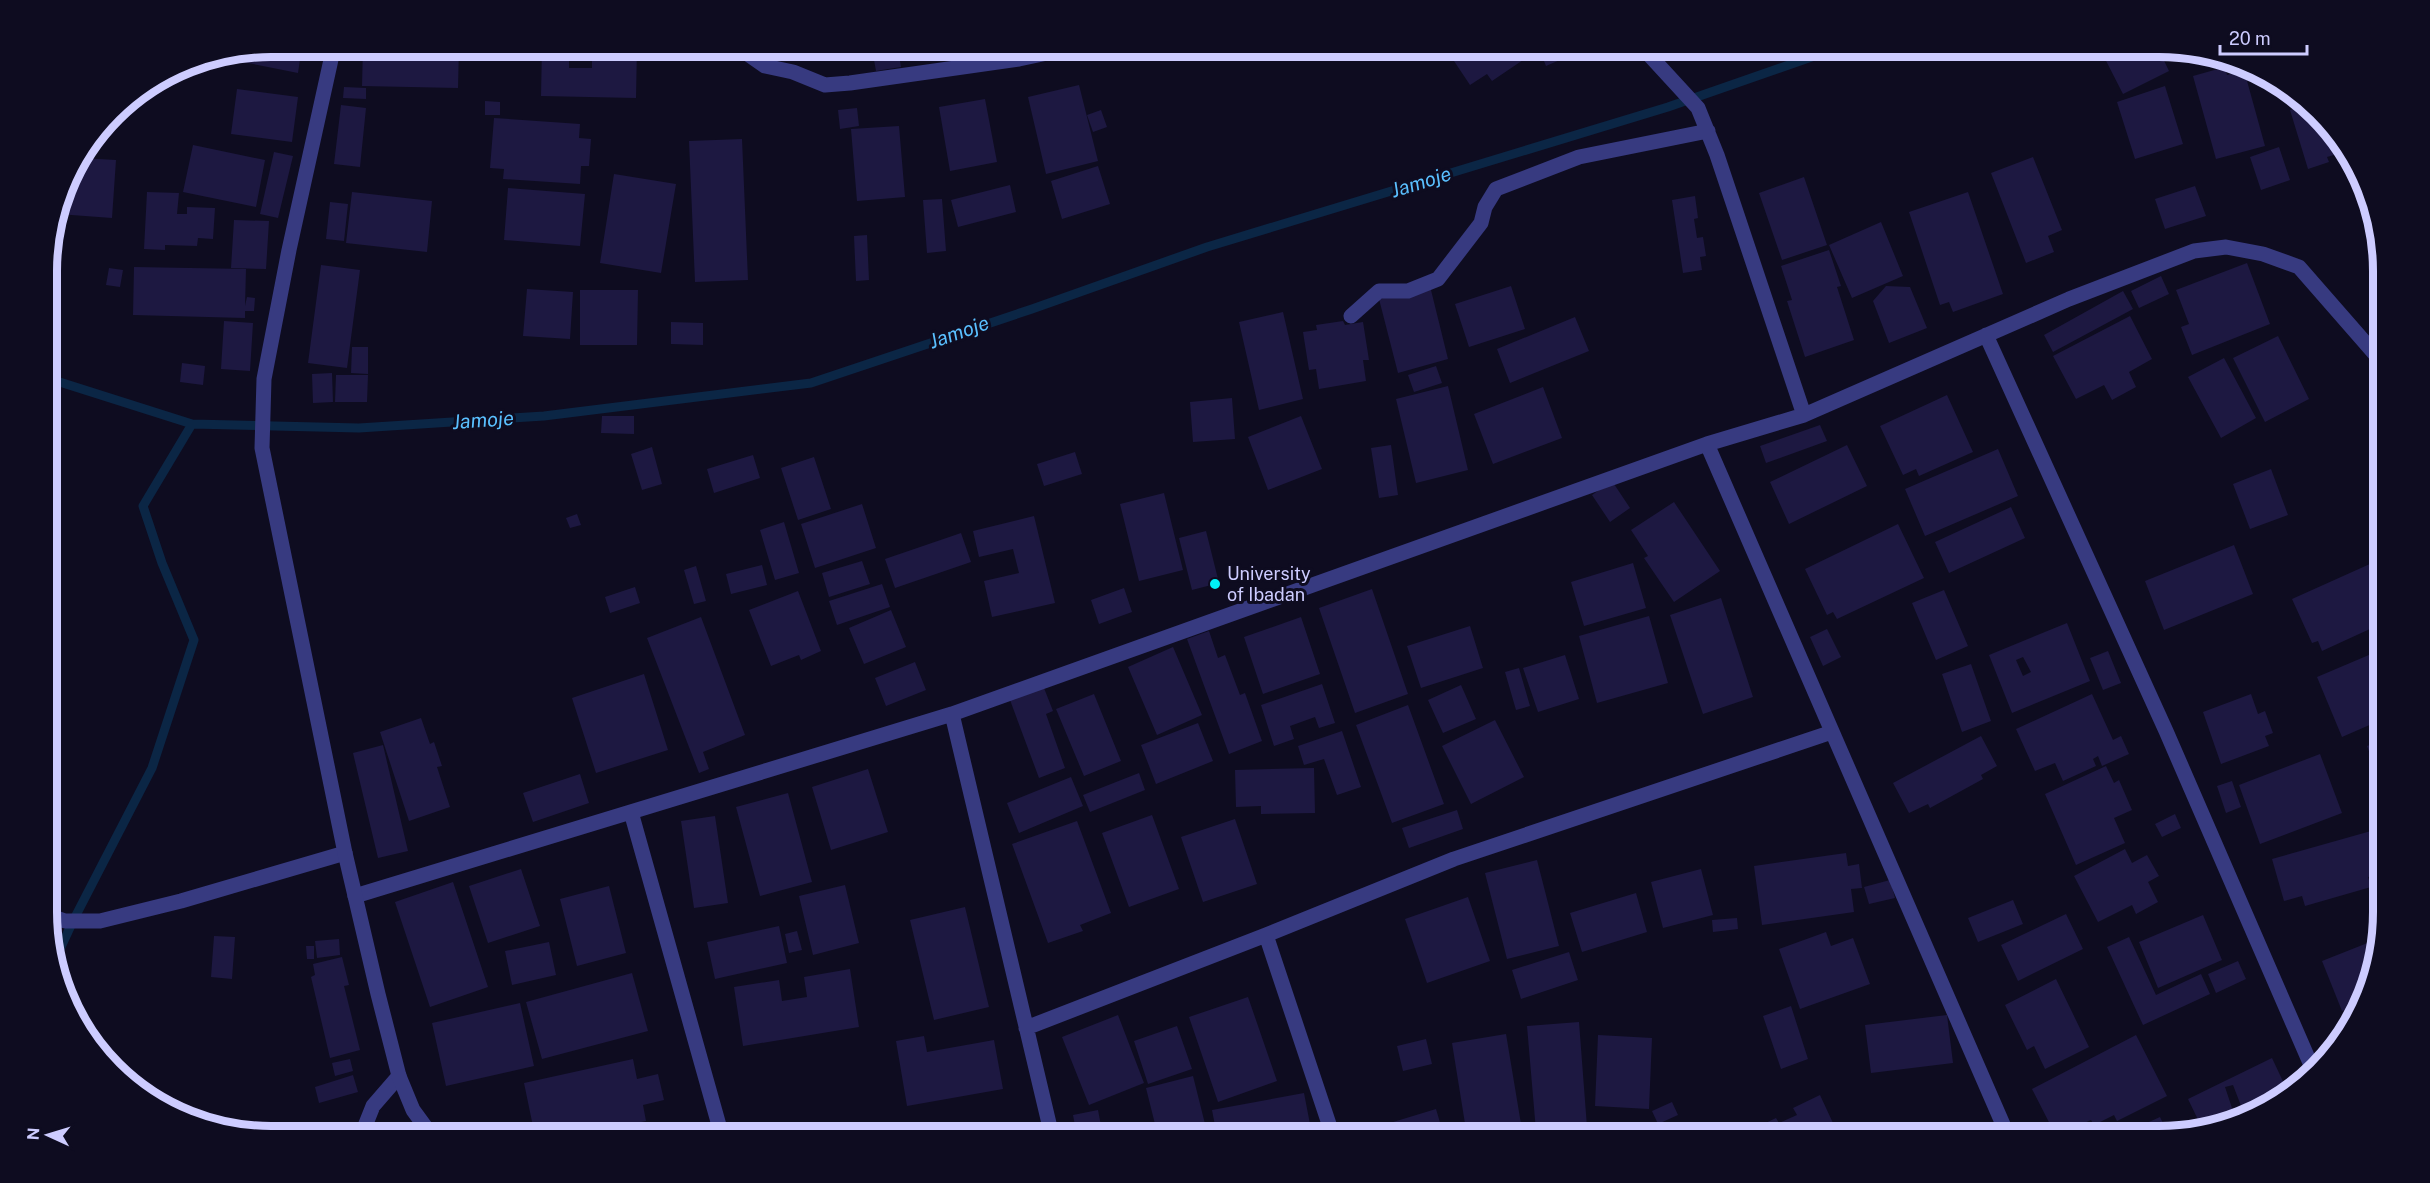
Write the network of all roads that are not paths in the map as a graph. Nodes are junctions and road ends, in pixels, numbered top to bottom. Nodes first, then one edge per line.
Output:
1 (332, 57) edge
2 (752, 57) edge
3 (1028, 57) edge
4 (1651, 57) edge
5 (1708, 131) junction
6 (1351, 316) dead end
7 (1986, 335) junction
8 (2373, 349) edge
9 (1804, 415) junction
10 (1707, 444) junction
11 (952, 714) junction
12 (1832, 732) junction
13 (631, 812) junction
14 (345, 853) junction
15 (356, 896) junction
16 (57, 918) edge
17 (1266, 935) junction
18 (1026, 1028) junction
19 (2310, 1063) edge
20 (399, 1076) junction
21 (365, 1126) edge
22 (425, 1126) edge
23 (719, 1126) edge
24 (1050, 1126) edge
25 (1330, 1126) edge
26 (2004, 1126) edge

1 - 14 street
2 - 3 street
4 - 5 street
5 - 6 street
5 - 9 street
7 - 8 street
7 - 9 street
7 - 19 street
9 - 10 street
10 - 11 street
10 - 12 street
11 - 13 street
11 - 18 street
12 - 17 street
12 - 26 street
13 - 15 street
13 - 23 street
14 - 15 street
14 - 16 street
15 - 20 street
17 - 18 street
17 - 25 street
18 - 24 street
20 - 21 street
20 - 22 street

